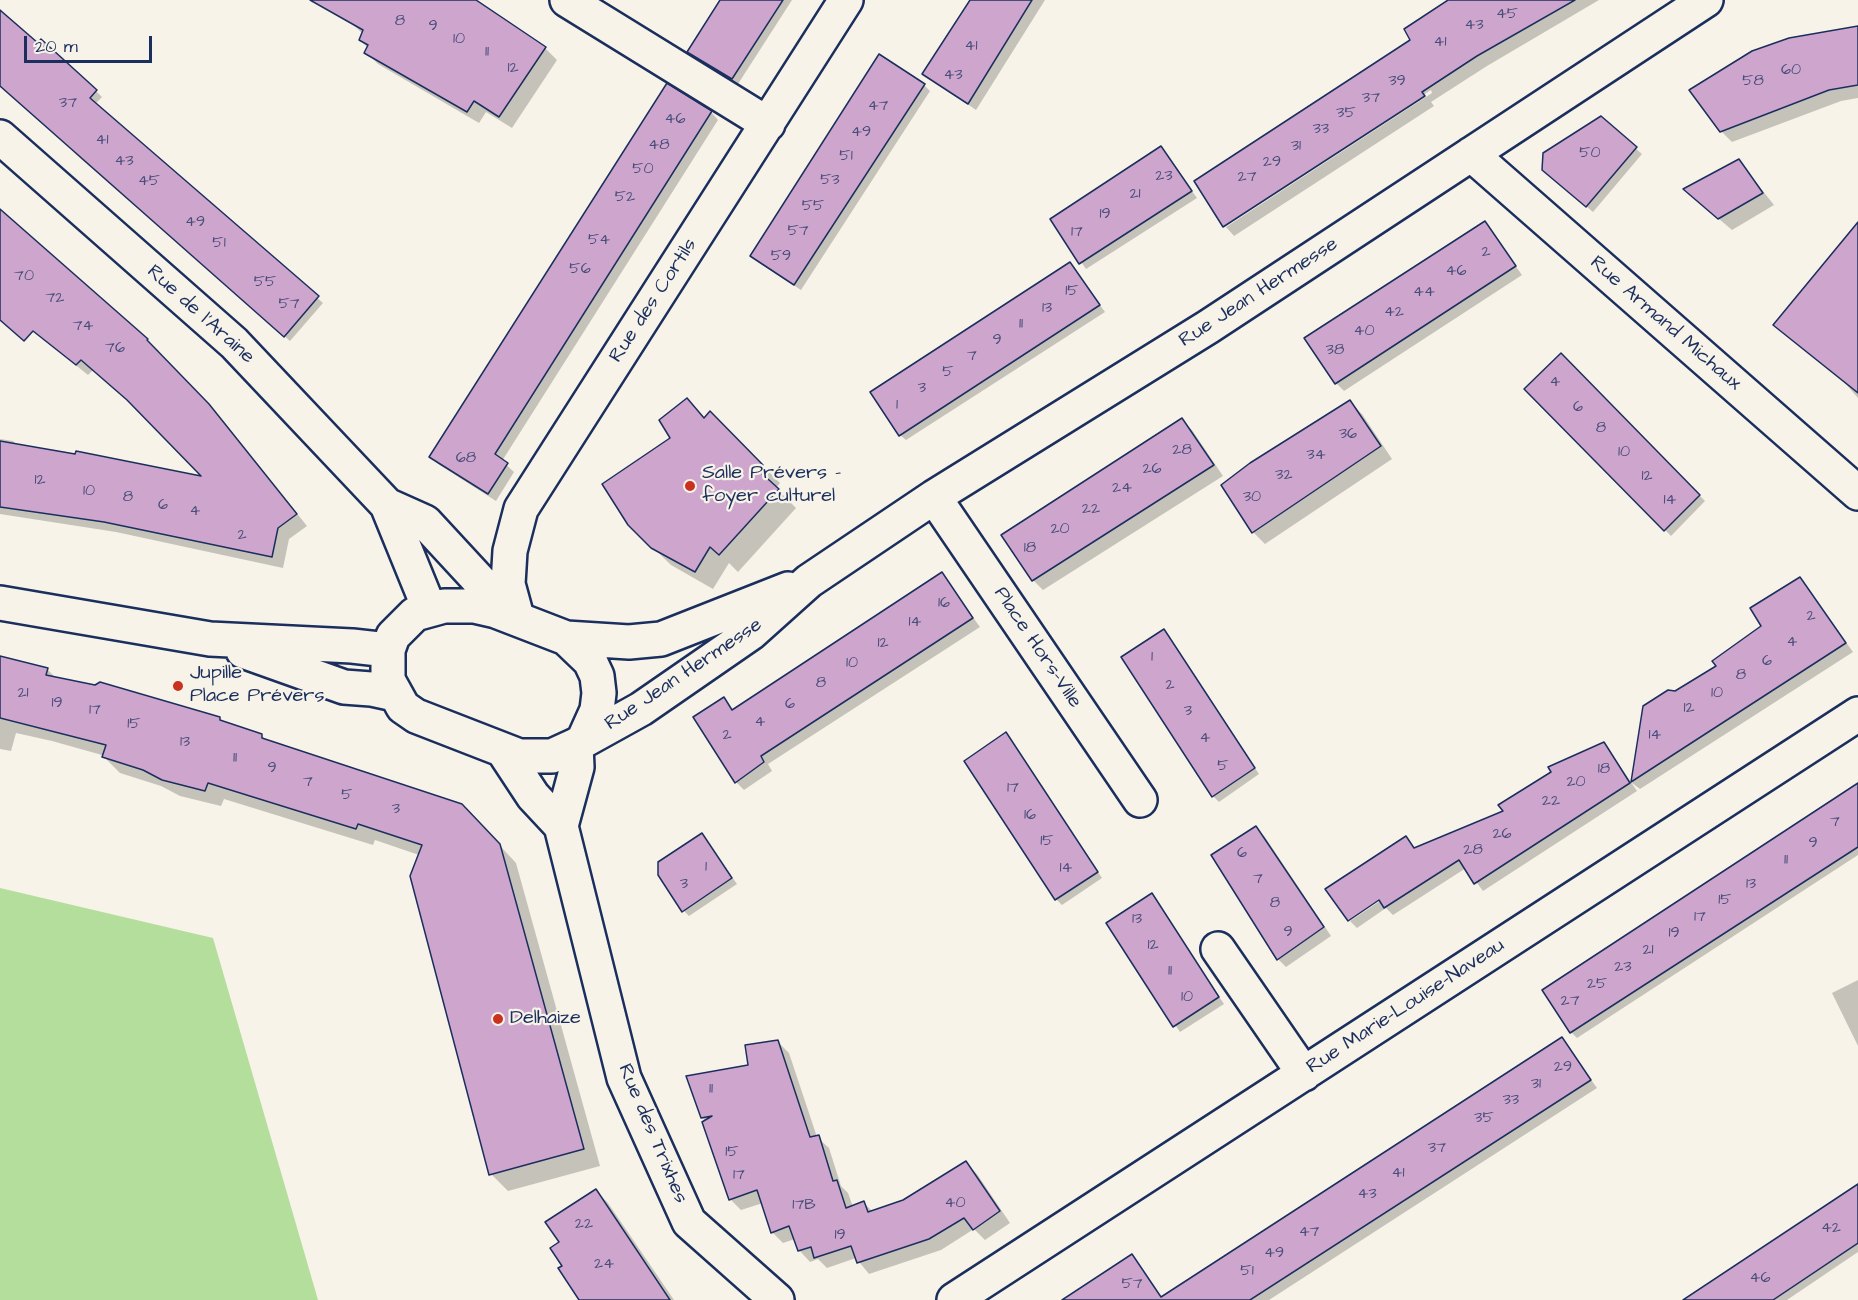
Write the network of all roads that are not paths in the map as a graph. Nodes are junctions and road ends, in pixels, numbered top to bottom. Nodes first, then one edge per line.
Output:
1 (567, 0) edge
2 (846, 0) edge
3 (1706, 0) edge
4 (768, 124) junction
5 (0, 137) edge
6 (1471, 154) junction
7 (1858, 493) edge
8 (934, 497) junction
9 (387, 505) junction
10 (809, 581) junction
11 (0, 603) edge
12 (429, 608) junction
13 (506, 614) junction
14 (566, 638) junction
15 (210, 639) junction
16 (388, 650) junction
17 (394, 694) junction
18 (1858, 714) edge
19 (579, 743) junction
20 (504, 752) junction
21 (1140, 800) dead end
22 (561, 826) junction
23 (1218, 949) dead end
24 (1304, 1074) junction
25 (777, 1300) edge
26 (954, 1300) edge

1 - 4 street
2 - 4 street, Rue des Cortils
3 - 6 street, Rue Jean Hermesse
4 - 13 street, Rue des Cortils
5 - 9 street, Rue de l'Araine
6 - 7 street, Rue Armand Michaux
6 - 8 street, Rue Jean Hermesse
8 - 10 street, Rue Jean Hermesse
8 - 21 street, Place Hors-Ville
9 - 12 street
9 - 13 street
10 - 14 street, Rue Jean Hermesse
10 - 19 street, Rue Jean Hermesse
11 - 15 street
12 - 13 street
12 - 16 street
13 - 14 street
14 - 19 street
15 - 16 street
15 - 17 street
16 - 17 street
17 - 20 street
18 - 24 street, Rue Marie-Louise-Naveau
19 - 20 street
19 - 22 street, Rue des Trixhes
20 - 22 street, Rue des Trixhes
22 - 25 street, Rue des Trixhes
23 - 24 street
24 - 26 street, Rue Marie-Louise-Naveau

